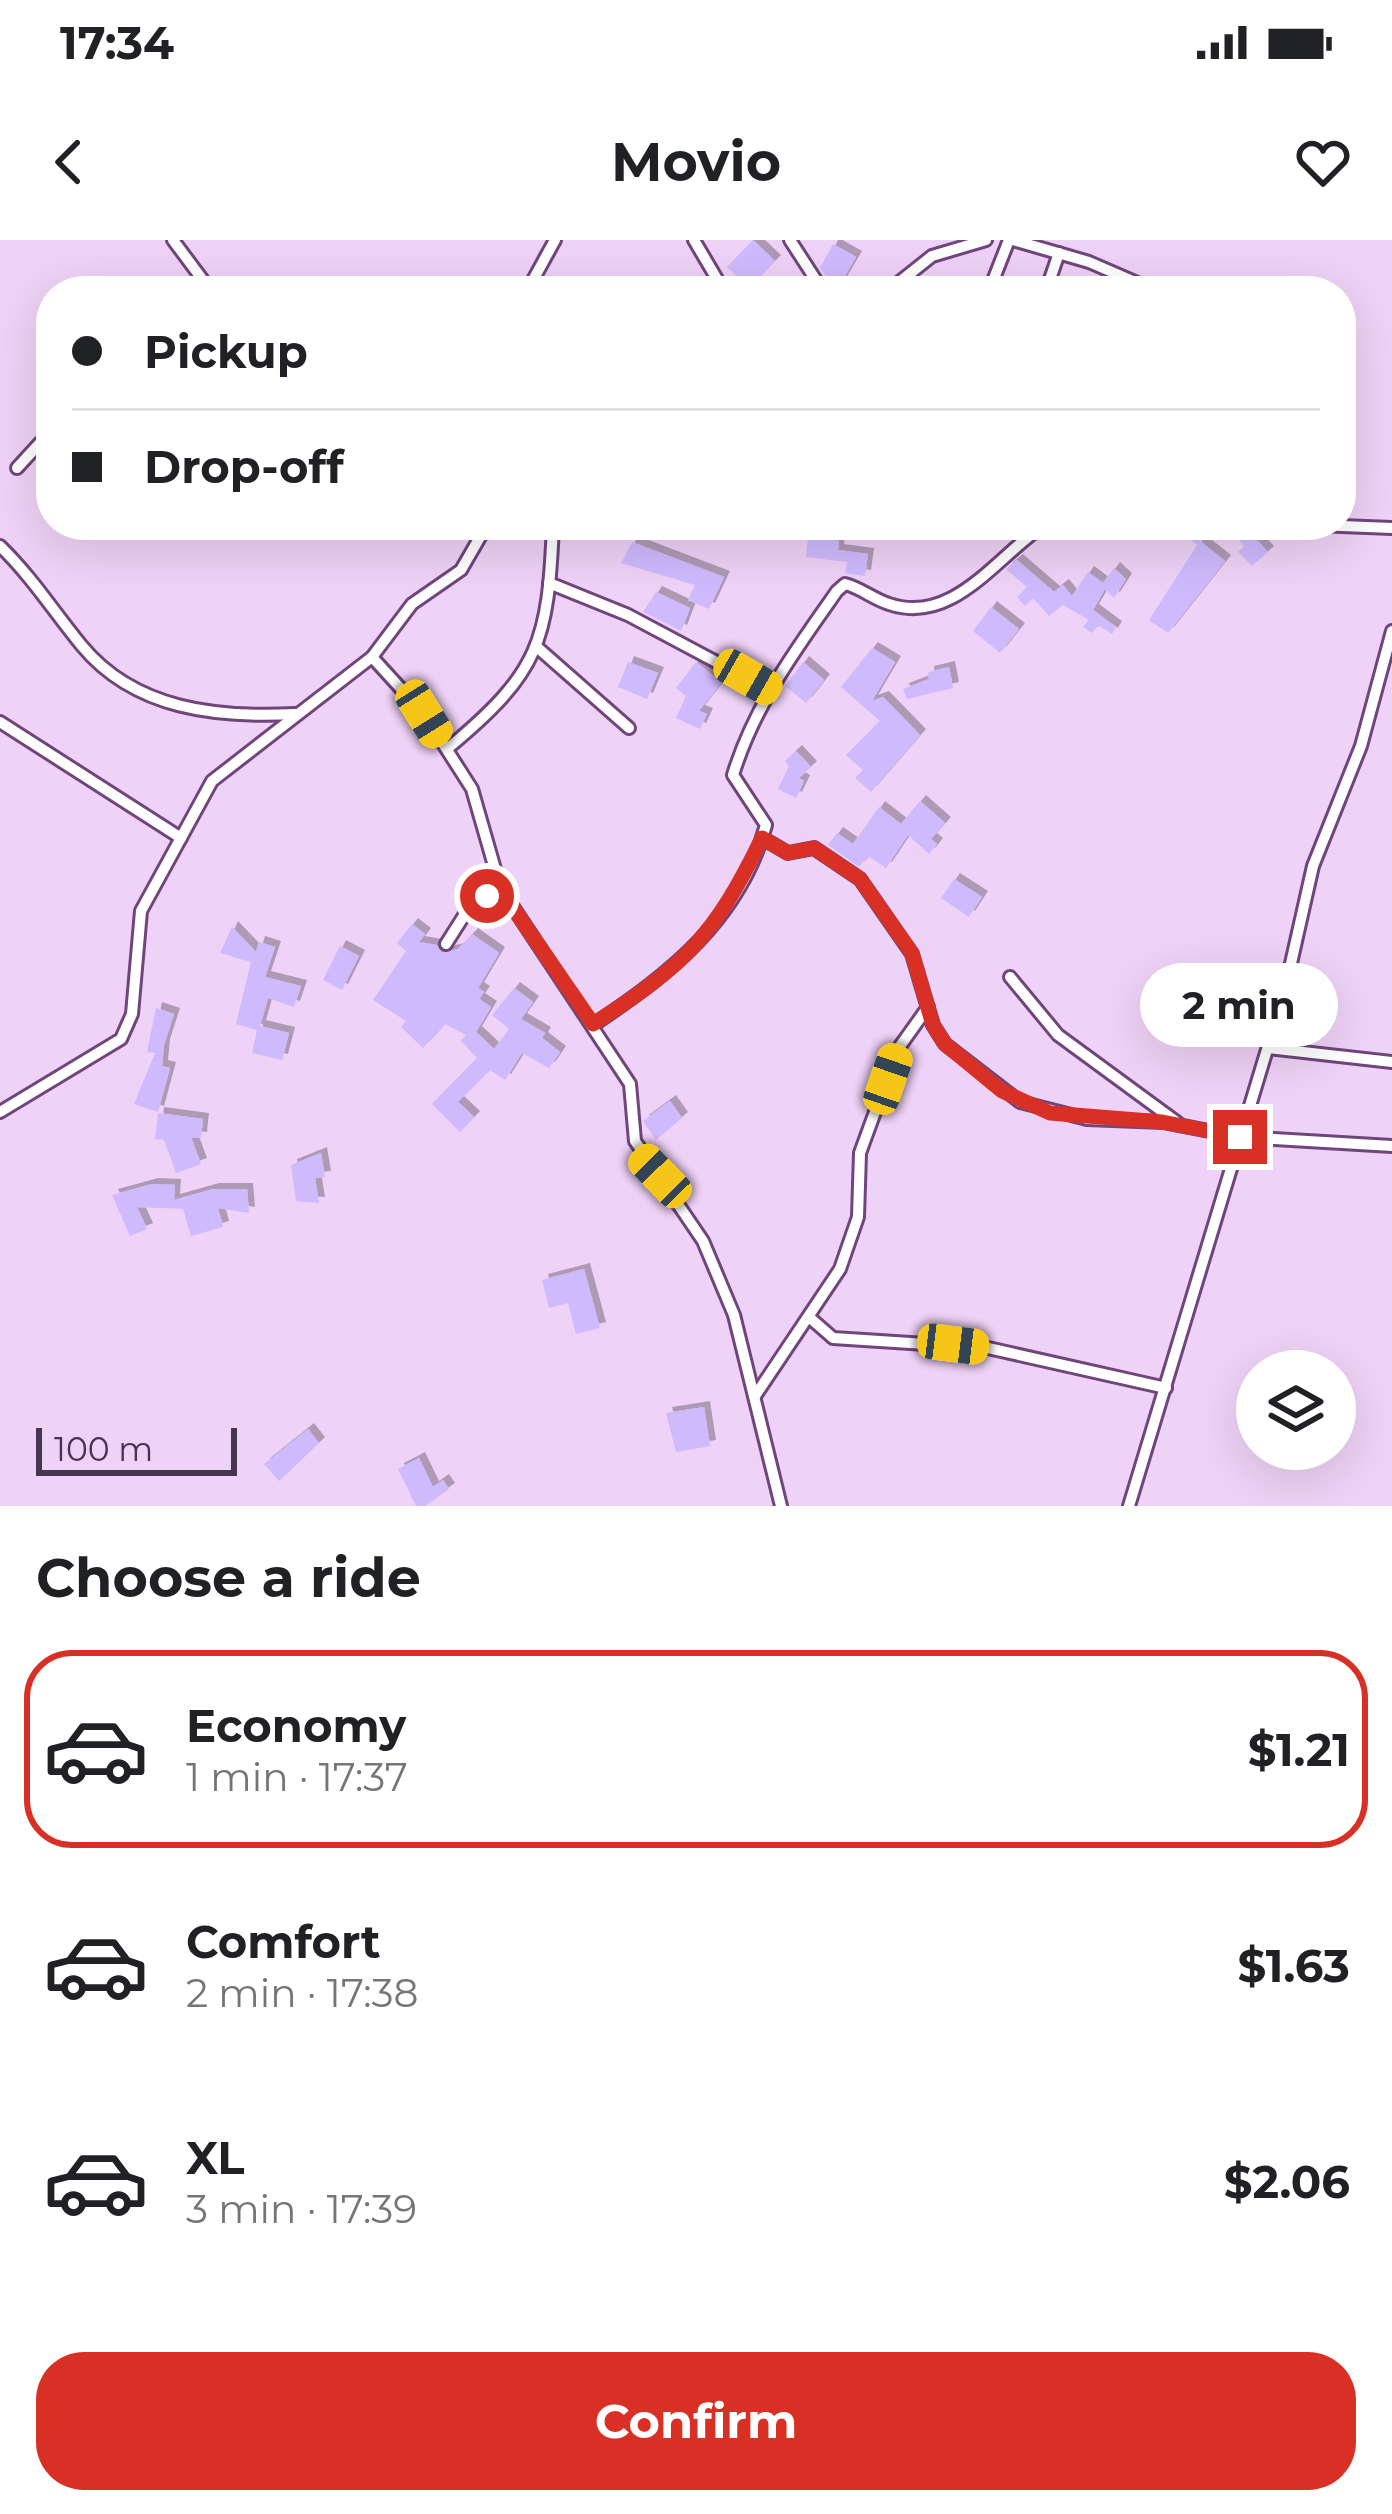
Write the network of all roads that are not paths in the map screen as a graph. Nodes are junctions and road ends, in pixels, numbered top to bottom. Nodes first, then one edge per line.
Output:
1 (173, 240) edge
2 (554, 240) edge
3 (694, 240) edge
4 (986, 240) edge
5 (1011, 240) edge
6 (794, 243) edge
7 (962, 244) edge
8 (1059, 253) junction
9 (200, 276) edge
10 (535, 276) edge
11 (715, 276) edge
12 (814, 276) edge
13 (907, 276) edge
14 (995, 276) edge
15 (1051, 276) edge
16 (1118, 276) edge
17 (36, 447) edge
18 (17, 468) dead end
19 (1356, 527) edge
20 (1392, 528) edge
21 (478, 540) edge
22 (552, 540) edge
23 (1026, 540) edge
24 (0, 546) edge
25 (549, 584) junction
26 (1392, 631) edge
27 (538, 648) junction
28 (372, 657) junction
29 (769, 689) junction
30 (298, 714) junction
31 (0, 722) edge
32 (629, 728) dead end
33 (447, 749) junction
34 (181, 838) junction
35 (762, 838) junction
36 (502, 897) junction
37 (446, 944) dead end
38 (1010, 977) dead end
39 (928, 1007) junction
40 (593, 1024) junction
41 (1268, 1048) junction
42 (1392, 1062) edge
43 (0, 1112) edge
44 (1181, 1126) junction
45 (1240, 1137) junction
46 (1392, 1146) edge
47 (809, 1317) junction
48 (1166, 1388) junction
49 (754, 1396) junction
50 (781, 1506) edge
51 (1129, 1506) edge

1 - 9 street
2 - 10 street
3 - 11 street
4 - 7 street
5 - 8 street
5 - 14 street
6 - 12 street
7 - 13 street
8 - 15 street
8 - 16 street
17 - 18 street
19 - 20 street
21 - 28 street
22 - 25 street
23 - 29 street
24 - 30 street
25 - 27 street
25 - 29 street
26 - 41 street
27 - 32 street
27 - 33 street
28 - 30 street
28 - 33 street
29 - 35 street
30 - 34 street
31 - 34 street
33 - 36 street
34 - 43 street
35 - 39 street
35 - 40 street
36 - 37 street
36 - 40 street
38 - 44 street
39 - 44 street
39 - 47 street
40 - 49 street
41 - 42 street
41 - 45 street
44 - 45 street
45 - 46 street
45 - 48 street
47 - 48 street
47 - 49 street
48 - 51 street
49 - 50 street

